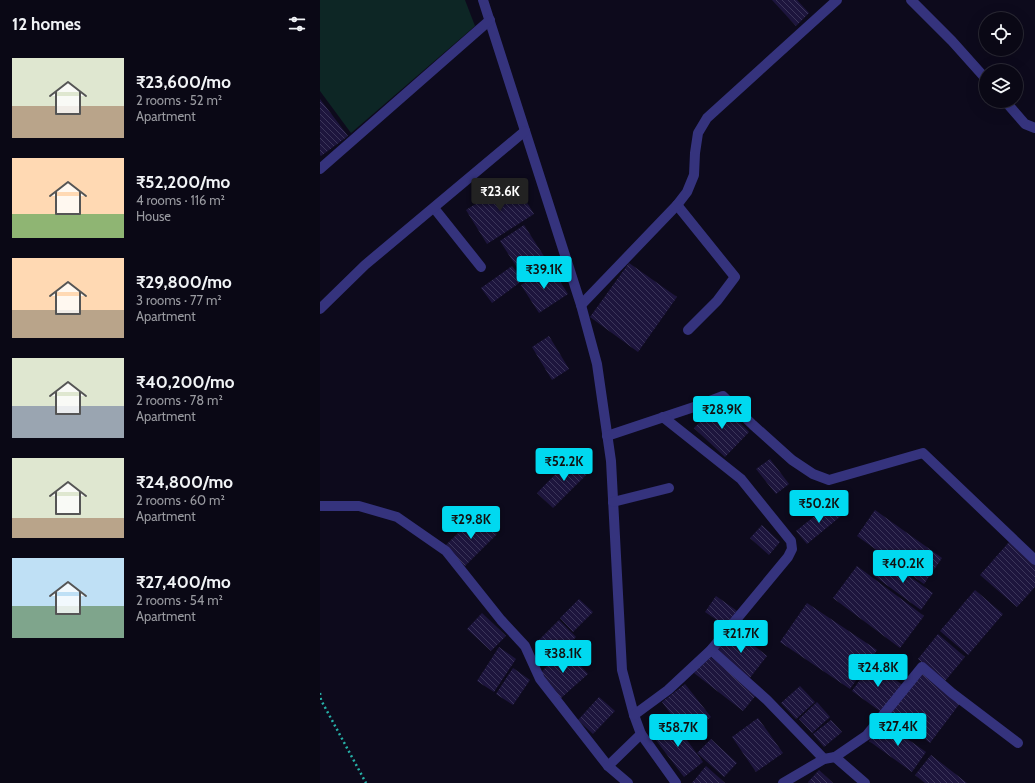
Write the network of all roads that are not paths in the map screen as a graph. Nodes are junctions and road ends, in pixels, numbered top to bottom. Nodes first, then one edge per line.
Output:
1 (482, 0) edge
2 (837, 0) edge
3 (911, 0) edge
4 (490, 20) junction
5 (979, 71) edge
6 (1012, 108) edge
7 (1035, 128) edge
8 (525, 131) junction
9 (320, 169) edge
10 (678, 205) junction
11 (434, 208) junction
12 (481, 267) dead end
13 (581, 305) junction
14 (320, 308) edge
15 (688, 330) dead end
16 (664, 417) junction
17 (607, 436) junction
18 (669, 488) dead end
19 (613, 502) junction
20 (320, 506) edge
21 (1035, 560) edge
22 (711, 650) junction
23 (634, 715) junction
24 (642, 734) junction
25 (1018, 743) dead end
26 (835, 757) junction
27 (824, 759) junction
28 (608, 766) junction
29 (628, 783) edge
30 (676, 783) edge
31 (783, 783) edge
32 (865, 783) edge

1 - 4 street
2 - 10 street
3 - 5 street
4 - 8 street
4 - 9 street
6 - 7 street
8 - 11 street
8 - 13 street
10 - 13 street
10 - 15 street
11 - 12 street
11 - 14 street
13 - 17 street
16 - 17 street
16 - 21 street
16 - 22 street
17 - 19 street
18 - 19 street
19 - 23 street
20 - 28 street
22 - 23 street
22 - 27 street
23 - 24 street
24 - 28 street
24 - 30 street
25 - 26 street
26 - 27 street
26 - 32 street
27 - 31 street
28 - 29 street

